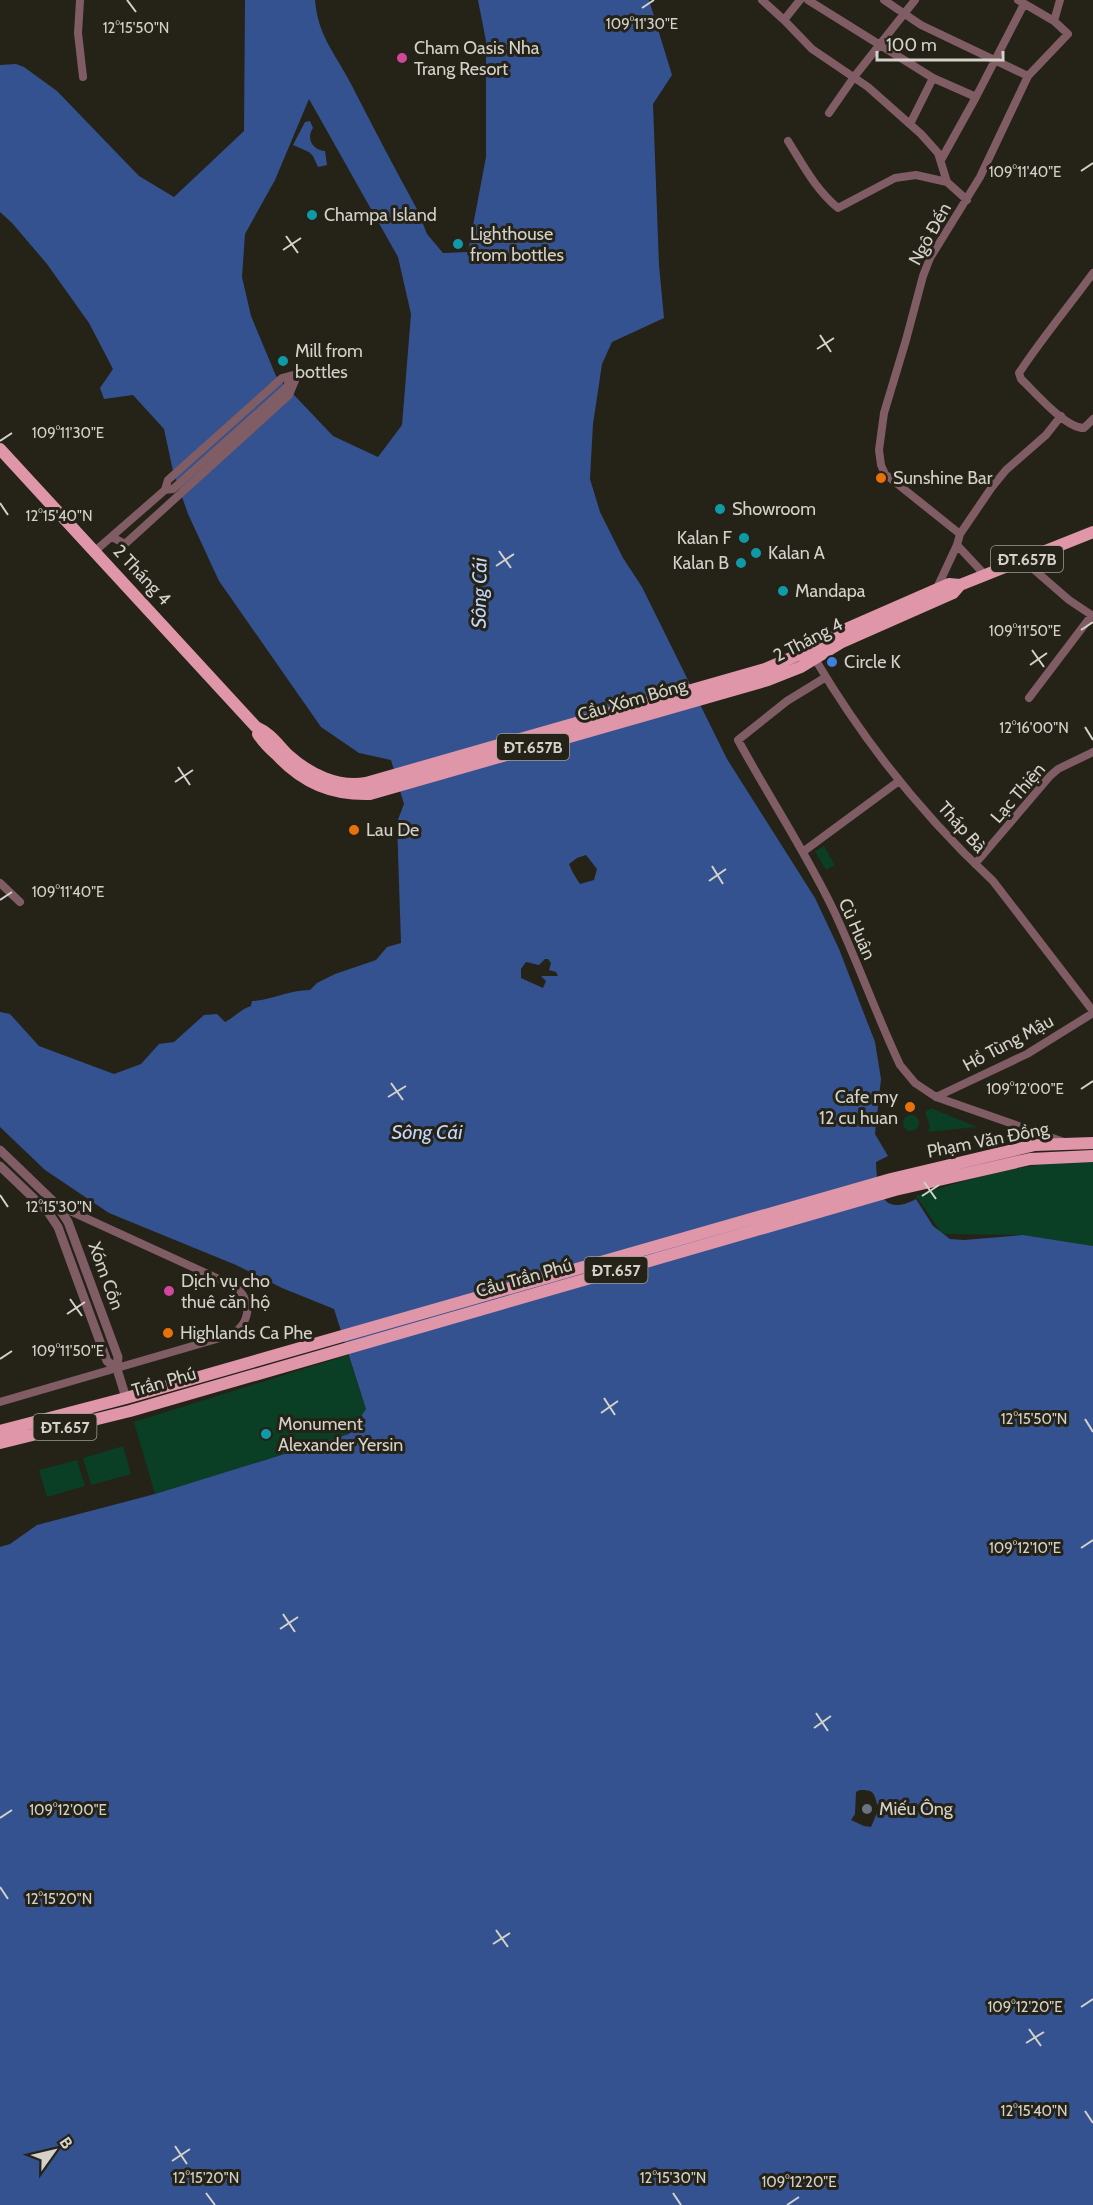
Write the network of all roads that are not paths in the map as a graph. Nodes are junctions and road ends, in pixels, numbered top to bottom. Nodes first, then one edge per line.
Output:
1 (80, 0) edge
2 (762, 0) edge
3 (800, 0) edge
4 (808, 0) edge
5 (884, 0) edge
6 (915, 0) edge
7 (1060, 0) edge
8 (1021, 2) edge
9 (903, 14) junction
10 (784, 20) junction
11 (1054, 21) junction
12 (878, 45) junction
13 (995, 60) junction
14 (83, 76) dead end
15 (1028, 76) junction
16 (854, 77) junction
17 (933, 78) junction
18 (976, 97) junction
19 (829, 113) dead end
20 (910, 124) junction
21 (788, 141) dead end
22 (941, 160) junction
23 (947, 182) junction
24 (967, 200) junction
25 (1093, 273) edge
26 (286, 378) junction
27 (1061, 416) junction
28 (1093, 419) edge
29 (0, 449) edge
30 (165, 490) junction
31 (1093, 532) edge
32 (960, 534) junction
33 (112, 537) junction
34 (957, 544) junction
35 (95, 551) junction
36 (1023, 560) junction
37 (985, 575) junction
38 (960, 585) junction
39 (936, 590) junction
40 (1093, 616) edge
41 (815, 659) junction
42 (767, 675) junction
43 (826, 677) junction
44 (1029, 698) dead end
45 (1093, 752) edge
46 (301, 772) joint
47 (899, 781) junction
48 (804, 851) junction
49 (975, 864) junction
50 (0, 883) edge
51 (20, 902) dead end
52 (1093, 1012) edge
53 (936, 1097) junction
54 (1025, 1128) junction
55 (1068, 1143) junction
56 (1093, 1143) edge
57 (1027, 1146) junction
58 (0, 1150) edge
59 (1093, 1156) edge
60 (0, 1166) edge
61 (893, 1185) junction
62 (57, 1205) junction
63 (48, 1212) junction
64 (335, 1344) junction
65 (117, 1369) junction
66 (126, 1398) junction
67 (0, 1402) edge
68 (130, 1411) junction
69 (0, 1431) edge
70 (0, 1443) edge

1 - 14 street
2 - 10 street
3 - 10 street
4 - 12 street
5 - 9 street
6 - 9 street
7 - 11 street
8 - 11 street
8 - 13 street
9 - 12 street
9 - 13 street
10 - 16 street
11 - 15 street, Ngô Đến
12 - 16 street
12 - 17 street
13 - 15 street
13 - 18 street
15 - 24 street, Ngô Đến
16 - 19 street
16 - 20 street
17 - 18 street
17 - 20 street
18 - 22 street
20 - 22 street
21 - 23 street
22 - 23 street
23 - 24 street
24 - 32 street, Ngô Đến
25 - 27 street
26 - 30 street
26 - 30 street
26 - 33 street
27 - 28 street
27 - 32 street
29 - 35 main road, 2 Tháng 4
30 - 33 street
31 - 36 main road, 2 Tháng 4 / ĐT.657B
32 - 34 street
33 - 35 street
34 - 37 street
34 - 39 street
35 - 46 main road, 2 Tháng 4 / ĐT.657B
36 - 37 main road, 2 Tháng 4 / ĐT.657B
36 - 40 street
37 - 38 main road, 2 Tháng 4 / ĐT.657B
38 - 39 main road, 2 Tháng 4 / ĐT.657B
38 - 41 main road, 2 Tháng 4 / ĐT.657B
39 - 42 main road, 2 Tháng 4 / ĐT.657B
40 - 44 street
41 - 42 main road, 2 Tháng 4 / ĐT.657B
41 - 43 street, Tháp Bà
42 - 46 main road, Cầu Xóm Bóng / ĐT.657B
43 - 47 street, Tháp Bà
43 - 48 street, Cù Huân
45 - 49 street, Lạc Thiện
47 - 48 street
47 - 49 street, Tháp Bà
48 - 53 street, Cù Huân
49 - 52 street, Tháp Bà
50 - 51 street
52 - 53 street, Hồ Tùng Mậu
53 - 54 street, Cù Huân
54 - 55 street, Cù Huân
54 - 57 street
55 - 56 main road, Phạm Văn Đồng / ĐT.657
55 - 57 main road, Phạm Văn Đồng / ĐT.657
57 - 61 main road, Phạm Văn Đồng / ĐT.657
58 - 62 street, Xóm Cồn
59 - 61 main road, Phạm Văn Đồng / ĐT.657
60 - 63 street, Xóm Cồn
61 - 64 main road, Cầu Trần Phú / ĐT.657
62 - 63 street
62 - 65 street, Xóm Cồn
62 - 65 street
63 - 65 street, Xóm Cồn
64 - 66 main road, Trần Phú / ĐT.657
64 - 68 main road, Trần Phú / ĐT.657
65 - 66 street, Xóm Cồn
65 - 67 street
66 - 68 main road
66 - 69 main road, Trần Phú / ĐT.657
68 - 70 main road, Trần Phú / ĐT.657

